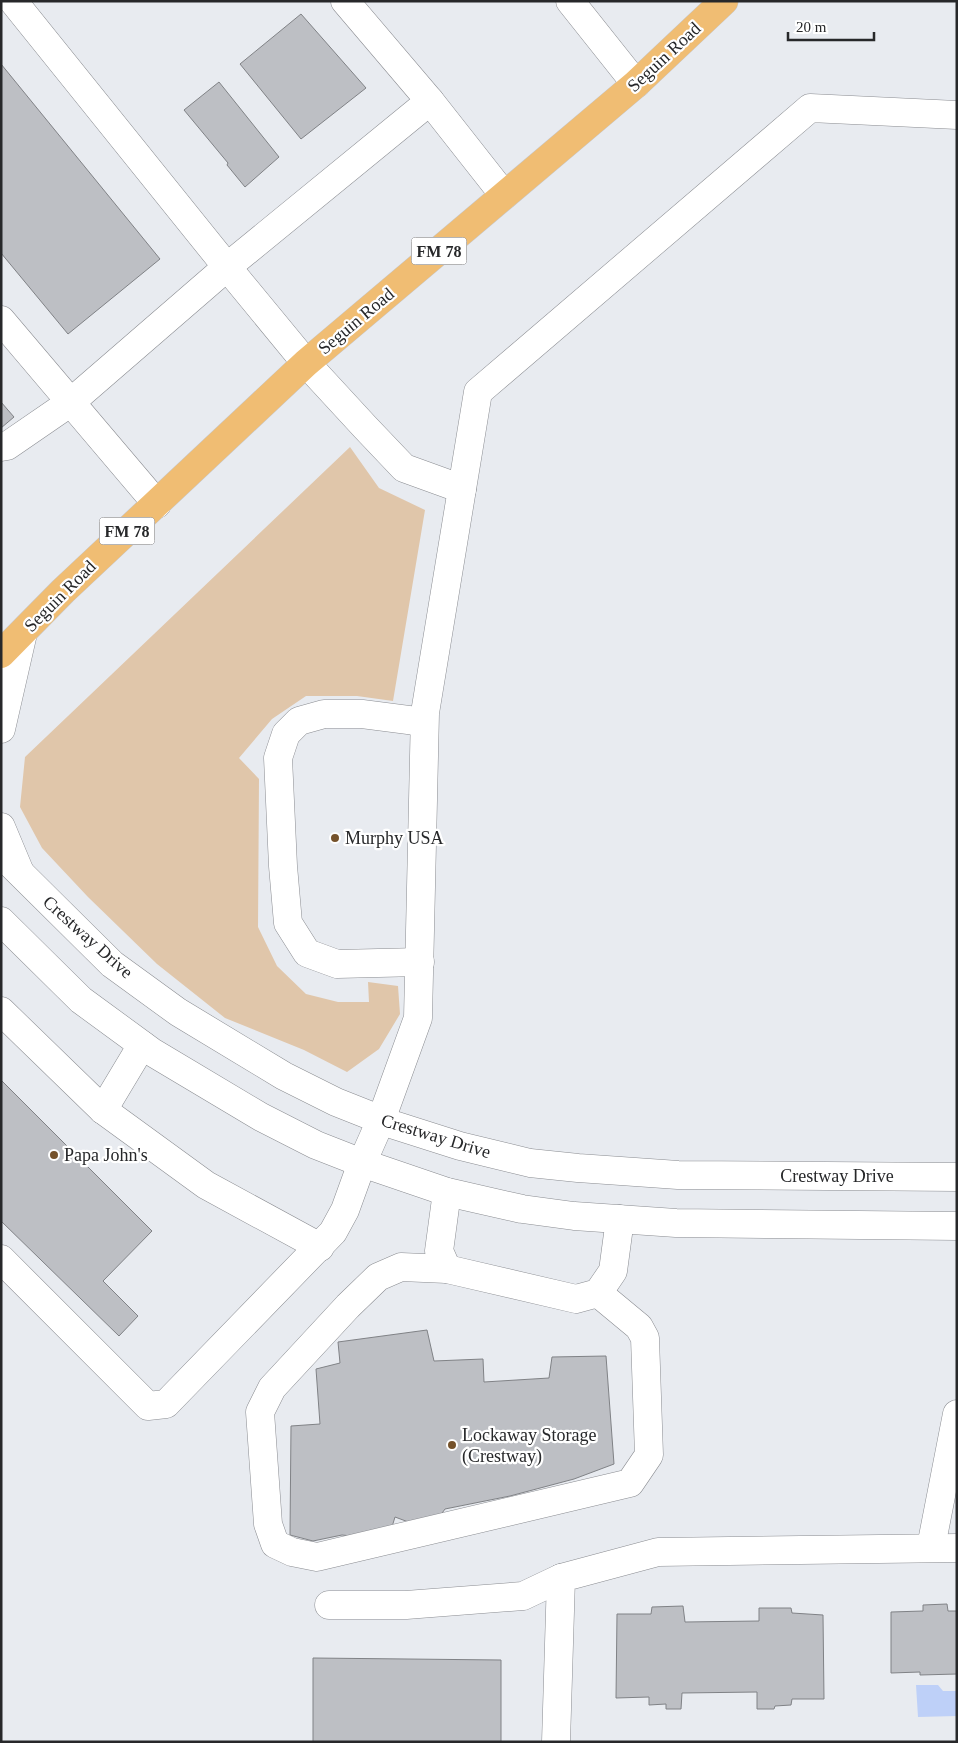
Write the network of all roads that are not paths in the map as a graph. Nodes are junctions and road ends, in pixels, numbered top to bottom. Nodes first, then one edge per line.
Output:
1 (13, 1) edge
2 (345, 1) edge
3 (570, 1) edge
4 (724, 1) edge
5 (636, 84) junction
6 (430, 101) junction
7 (957, 115) edge
8 (504, 195) junction
9 (227, 267) junction
10 (1, 320) edge
11 (306, 363) junction
12 (71, 402) junction
13 (1, 447) edge
14 (462, 489) junction
15 (157, 504) junction
16 (23, 633) junction
17 (1, 654) edge
18 (424, 722) junction
19 (1, 729) edge
20 (1, 827) edge
21 (1, 854) edge
22 (22, 876) junction
23 (1, 921) edge
24 (420, 962) junction
25 (1, 1011) edge
26 (142, 1045) junction
27 (103, 1110) junction
28 (381, 1120) junction
29 (362, 1163) junction
30 (957, 1177) edge
31 (447, 1192) junction
32 (620, 1219) junction
33 (957, 1226) edge
34 (320, 1247) junction
35 (1, 1259) edge
36 (447, 1269) junction
37 (598, 1293) junction
38 (957, 1414) edge
39 (944, 1547) edge
40 (561, 1578) junction
41 (328, 1605) dead end
42 (556, 1742) edge

1 - 9 street
2 - 6 street
3 - 5 street
4 - 5 main road, Seguin Road / FM 78
5 - 8 main road, Seguin Road / FM 78
6 - 8 street
6 - 9 street
7 - 14 street
8 - 11 main road, Seguin Road / FM 78
9 - 11 street
9 - 12 street
10 - 12 street
11 - 14 street
11 - 15 main road, Seguin Road / FM 78
12 - 13 street
12 - 15 street
14 - 18 street
15 - 16 main road, Seguin Road / FM 78
16 - 17 main road, Seguin Road / FM 78
16 - 19 street
18 - 24 street
18 - 24 street
20 - 22 street
21 - 22 street, Crestway Drive
22 - 28 street, Crestway Drive
23 - 26 street
24 - 28 street
25 - 27 street
26 - 27 street
26 - 29 street
27 - 34 street
28 - 29 street
28 - 30 street, Crestway Drive
29 - 31 street
29 - 34 street
31 - 32 street
31 - 36 street
32 - 33 street
32 - 37 street
34 - 35 street
36 - 37 street
36 - 37 street
38 - 39 street
39 - 40 street
40 - 41 street
40 - 42 street

